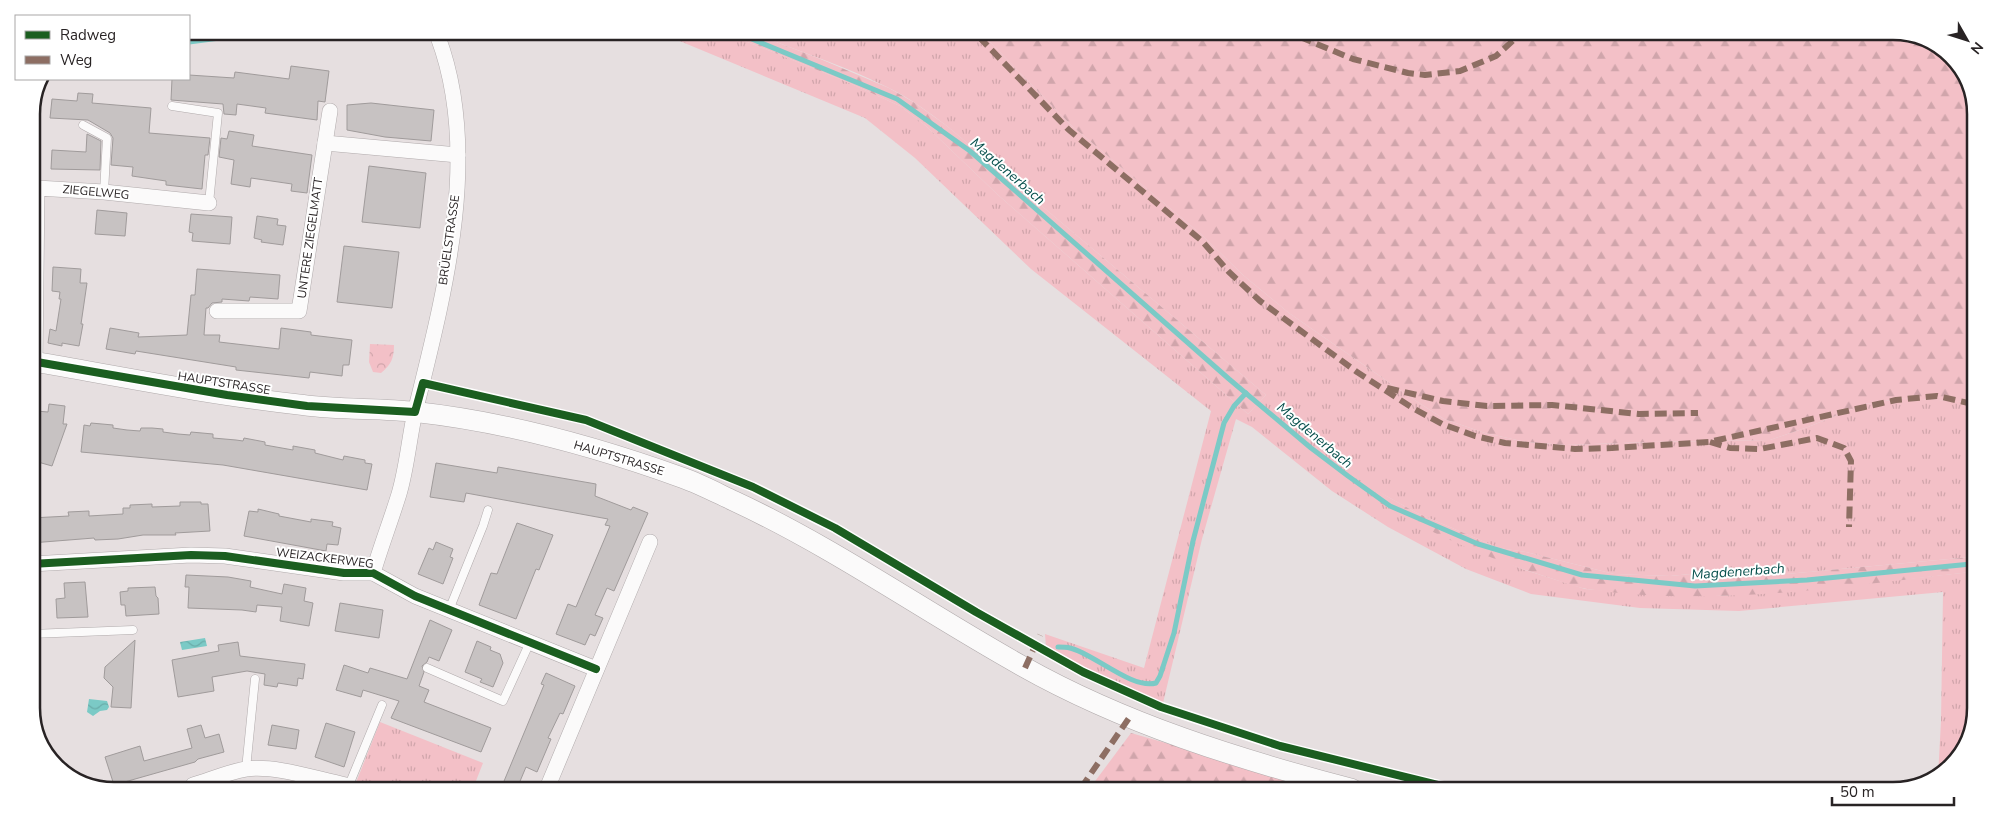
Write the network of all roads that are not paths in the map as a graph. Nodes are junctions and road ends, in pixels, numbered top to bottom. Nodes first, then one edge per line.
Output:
1 (439, 40) edge
2 (172, 106) dead end
3 (330, 110) dead end
4 (83, 126) dead end
5 (325, 144) junction
6 (458, 155) junction
7 (40, 188) edge
8 (104, 192) junction
9 (209, 203) joint
10 (217, 312) dead end
11 (40, 362) edge
12 (415, 412) junction
13 (488, 510) dead end
14 (650, 542) dead end
15 (40, 564) edge
16 (373, 572) junction
17 (449, 610) junction
18 (133, 630) dead end
19 (40, 634) edge
20 (530, 642) junction
21 (427, 668) dead end
22 (596, 669) junction
23 (255, 679) dead end
24 (382, 705) dead end
25 (246, 770) junction
26 (204, 782) edge
27 (329, 782) edge
28 (349, 782) edge
29 (550, 782) edge
30 (1327, 782) edge

1 - 6 street, BRÜELSTRASSE
2 - 9 lane
3 - 5 street, UNTERE ZIEGELMATT
4 - 8 lane
5 - 6 street
5 - 10 street, UNTERE ZIEGELMATT
6 - 12 street, BRÜELSTRASSE
7 - 8 street, ZIEGELWEG
8 - 9 street, ZIEGELWEG
11 - 12 main road, HAUPTSTRASSE
12 - 16 street, WEIZACKERWEG
12 - 30 main road, HAUPTSTRASSE
13 - 17 lane
14 - 22 street
15 - 16 street, WEIZACKERWEG
16 - 17 street, WEIZACKERWEG
17 - 20 street, WEIZACKERWEG
18 - 19 lane
20 - 21 lane
20 - 22 street, WEIZACKERWEG
22 - 29 street
23 - 25 lane
24 - 28 lane
25 - 26 street
25 - 27 street

